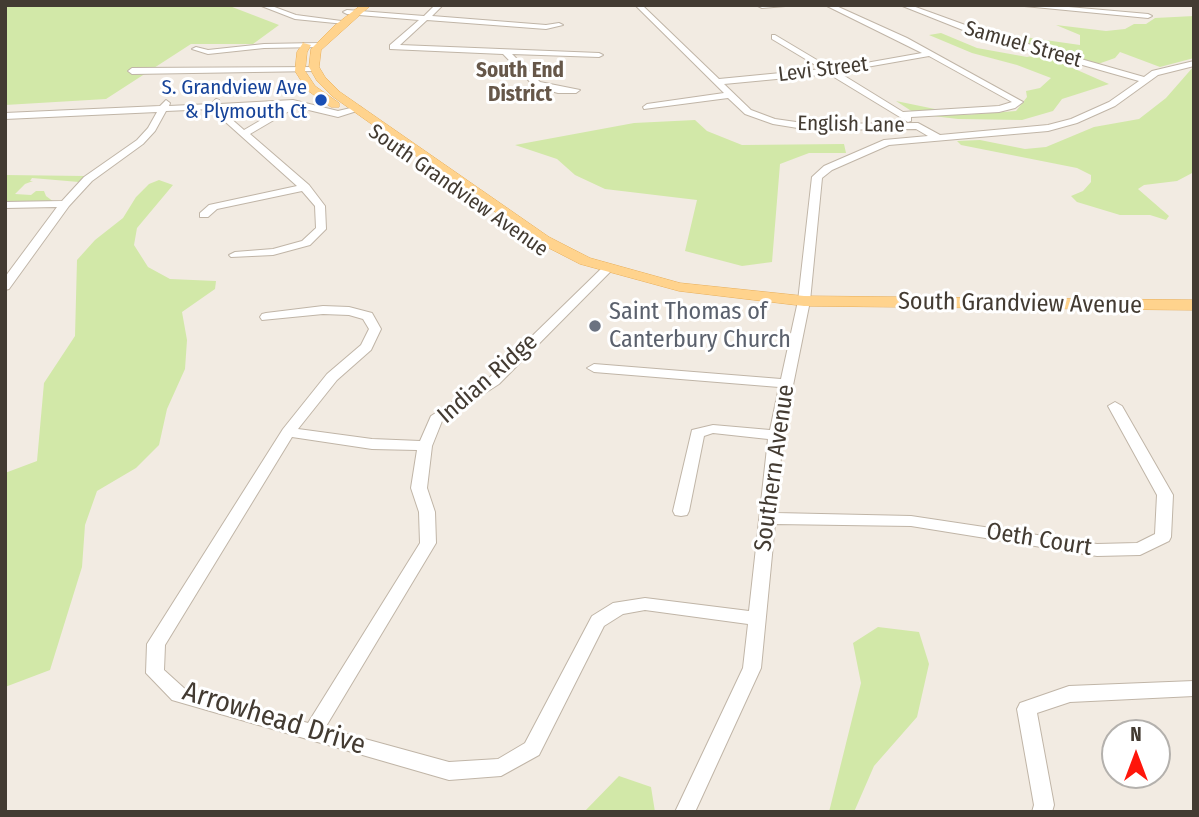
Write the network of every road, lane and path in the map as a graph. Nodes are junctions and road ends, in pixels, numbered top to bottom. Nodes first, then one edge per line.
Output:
1 (262, 5) edge
2 (440, 5) edge
3 (638, 5) edge
4 (794, 5) edge
5 (828, 5) edge
6 (903, 5) edge
7 (1017, 5) edge
8 (762, 6) edge
9 (1111, 9) edge
10 (351, 13) edge
11 (1148, 16) dead end
12 (423, 19) junction
13 (559, 25) dead end
14 (775, 37) dead end
15 (312, 45) junction
16 (196, 49) dead end
17 (505, 51) junction
18 (929, 54) junction
19 (599, 55) dead end
20 (1194, 63) edge
21 (315, 69) junction
22 (132, 71) dead end
23 (301, 71) junction
24 (832, 71) junction
25 (1144, 80) junction
26 (717, 82) junction
27 (327, 86) junction
28 (576, 90) dead end
29 (305, 92) junction
30 (730, 95) junction
31 (165, 105) junction
32 (215, 106) junction
33 (5, 107) edge
34 (648, 107) dead end
35 (348, 112) junction
36 (902, 115) junction
37 (5, 116) edge
38 (918, 126) junction
39 (244, 134) junction
40 (937, 138) junction
41 (305, 187) junction
42 (65, 204) junction
43 (5, 205) edge
44 (204, 215) dead end
45 (234, 255) dead end
46 (603, 273) junction
47 (5, 286) edge
48 (804, 301) junction
49 (1194, 305) edge
50 (266, 317) dead end
51 (594, 368) dead end
52 (786, 384) junction
53 (1115, 406) dead end
54 (288, 432) junction
55 (776, 435) junction
56 (425, 446) junction
57 (681, 511) dead end
58 (768, 519) junction
59 (755, 618) junction
60 (1194, 688) edge
61 (313, 733) junction
62 (685, 812) edge
63 (1042, 812) edge

1 - 10 street
2 - 12 street
3 - 26 street, English Lane
4 - 8 street
5 - 18 street
6 - 25 street, Samuel Street
7 - 9 street
9 - 11 street
10 - 12 street
10 - 15 main road
12 - 13 street
12 - 17 street
14 - 24 street
15 - 16 street
15 - 21 main road
15 - 23 main road
17 - 19 street
17 - 28 street
18 - 24 street, Levi Street
18 - 36 street
20 - 25 street, Southern Avenue
21 - 23 street
21 - 27 main road, South Grandview Avenue
22 - 23 street
23 - 29 main road, South Grandview Avenue
24 - 26 street, Levi Street
24 - 36 street
25 - 40 street, Southern Avenue
26 - 30 street, English Lane
27 - 29 street
27 - 35 main road, South Grandview Avenue
29 - 32 street
29 - 35 main road, South Grandview Avenue
29 - 35 street
29 - 39 street
30 - 34 street
30 - 38 street, English Lane
31 - 32 street
31 - 32 street
31 - 33 street
31 - 37 street
31 - 42 street
32 - 39 street
35 - 46 main road, South Grandview Avenue
36 - 38 street
38 - 40 street, English Lane
39 - 41 street
40 - 48 street, Southern Avenue
41 - 44 street
41 - 45 street
42 - 43 street
42 - 47 street
46 - 48 main road, South Grandview Avenue
46 - 56 street, Indian Ridge
48 - 49 main road, South Grandview Avenue
48 - 52 street, Southern Avenue
50 - 54 street, Arrowhead Drive
51 - 52 street
52 - 55 street, Southern Avenue
53 - 58 street, Oeth Court
54 - 56 street
54 - 61 street, Arrowhead Drive
55 - 57 street
55 - 58 street, Southern Avenue
56 - 61 street, Indian Ridge
58 - 59 street, Southern Avenue
59 - 61 street, Arrowhead Drive
59 - 62 street, Southern Avenue
60 - 63 street

